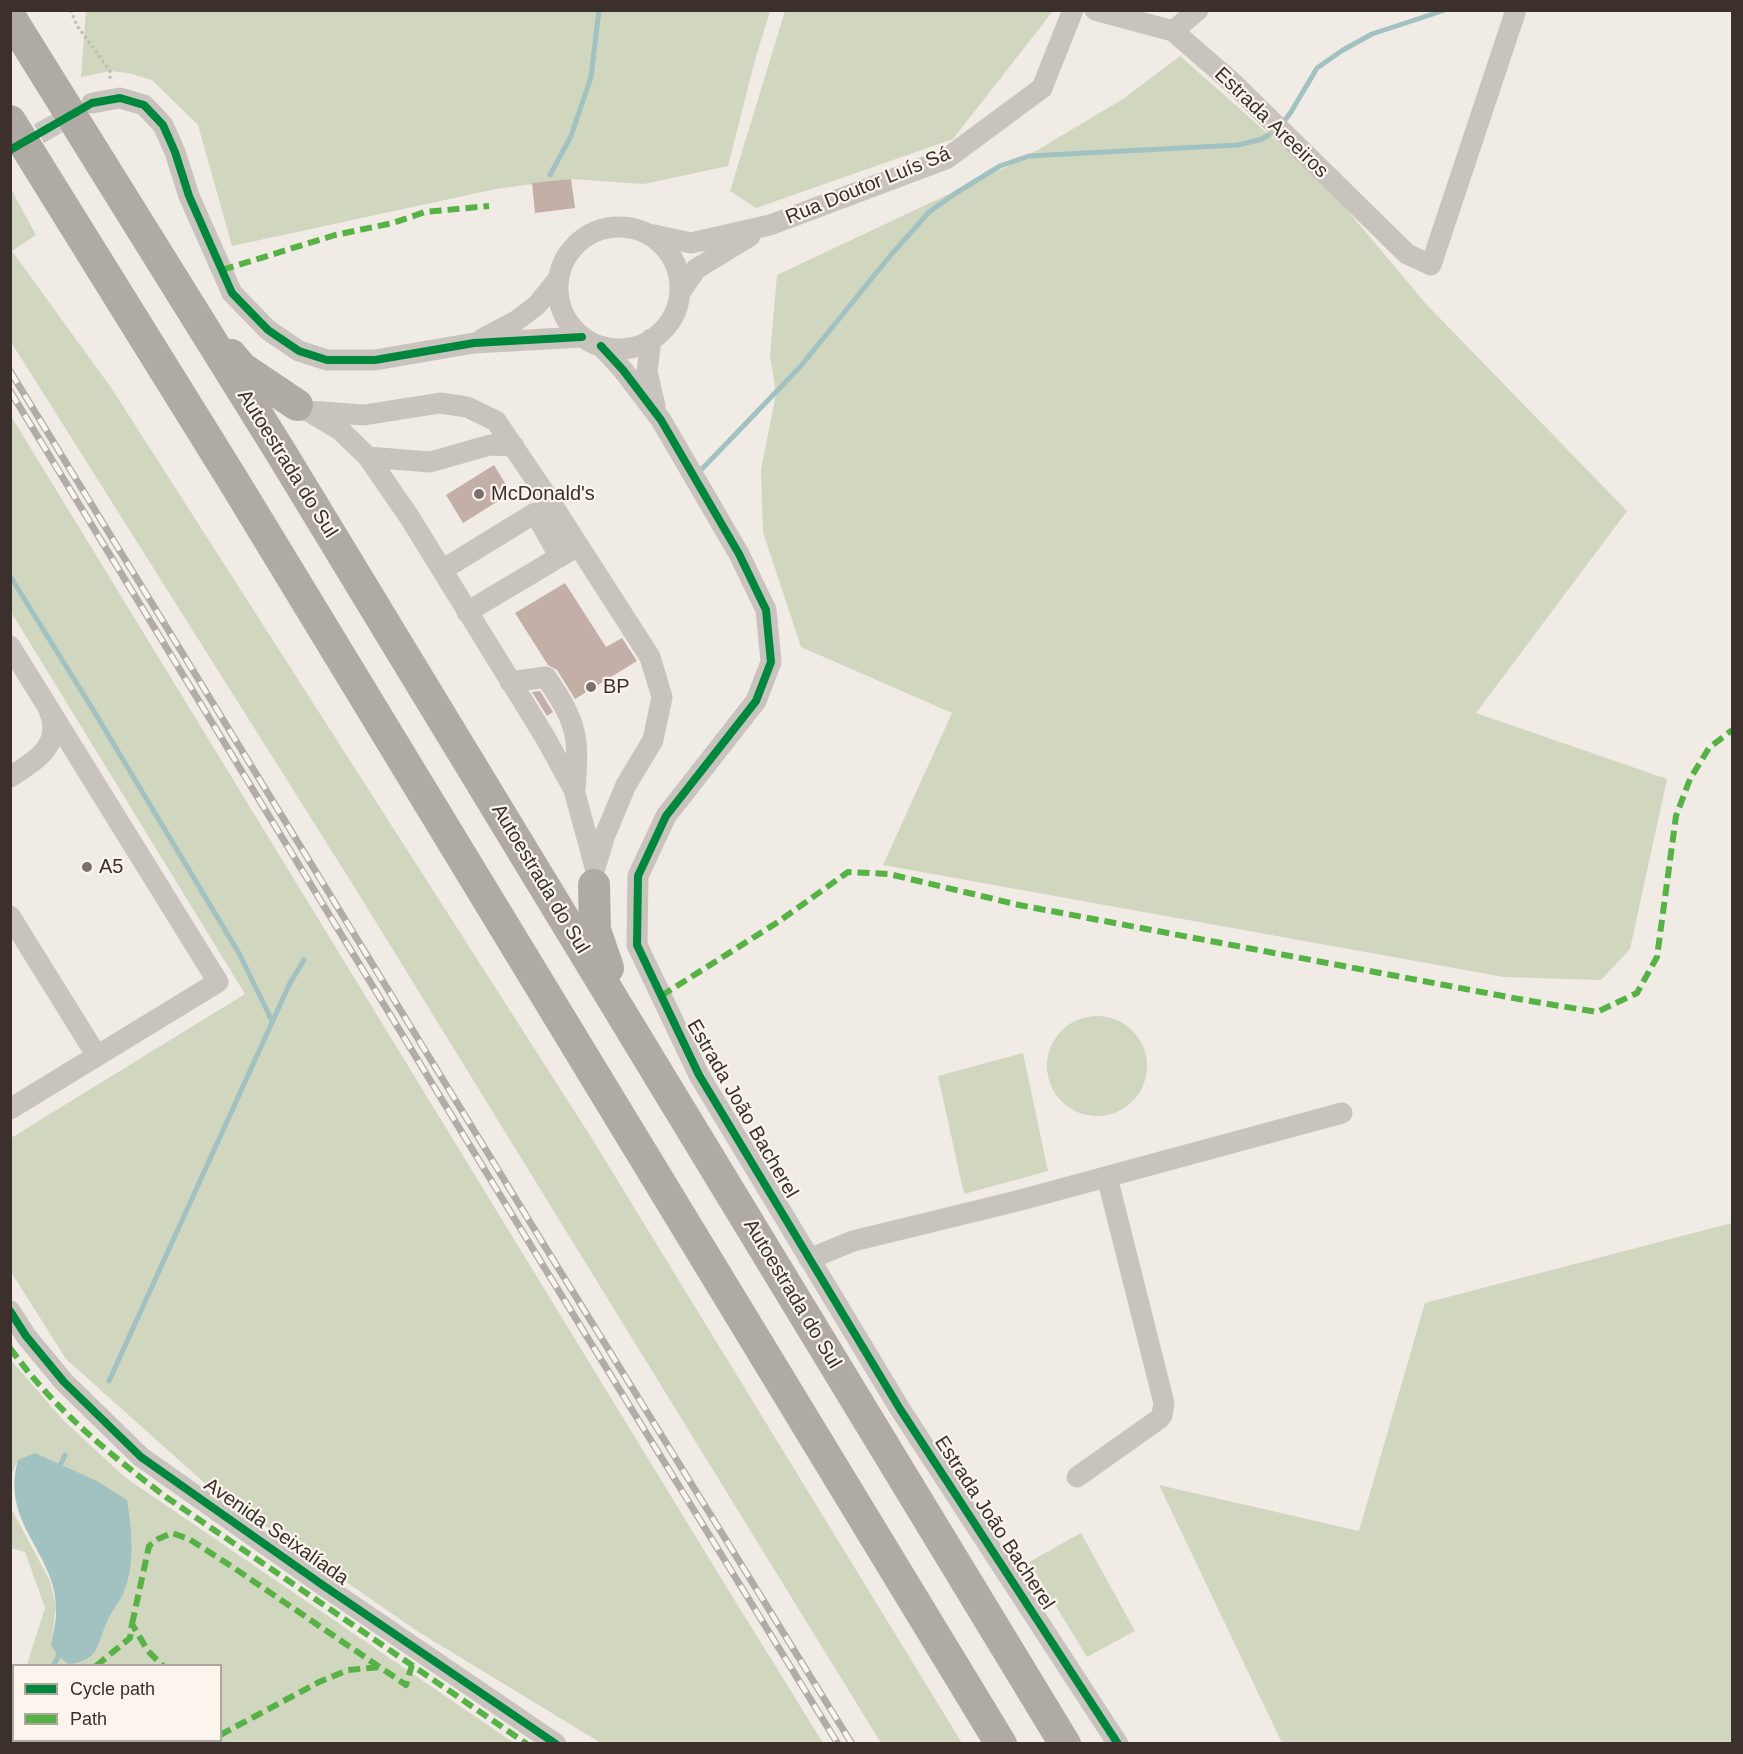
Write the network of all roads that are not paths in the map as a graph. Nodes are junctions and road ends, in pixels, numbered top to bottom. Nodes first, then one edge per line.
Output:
1 (1073, 10) edge
2 (1095, 10) edge
3 (1198, 10) edge
4 (1516, 10) edge
5 (10, 17) edge
6 (1173, 31) junction
7 (101, 102) tunnel mouth
8 (10, 121) edge
9 (770, 225) junction
10 (649, 234) junction
11 (558, 279) junction
12 (681, 291) junction
13 (187, 302) junction
14 (651, 339) junction
15 (592, 342) junction
16 (474, 343) junction
17 (302, 408) junction
18 (661, 420) junction
19 (514, 446) junction
20 (368, 457) junction
21 (579, 545) junction
22 (560, 557) junction
23 (442, 570) junction
24 (467, 612) junction
25 (10, 646) edge
26 (510, 682) junction
27 (47, 705) junction
28 (10, 777) edge
29 (575, 794) junction
30 (594, 877) junction
31 (10, 916) edge
32 (645, 1051) junction
33 (97, 1056) junction
34 (10, 1109) edge
35 (1342, 1113) dead end
36 (1107, 1177) junction
37 (809, 1259) junction
38 (10, 1311) edge
39 (1077, 1477) dead end
40 (556, 1743) edge
41 (1001, 1743) edge
42 (1065, 1743) edge
43 (1118, 1743) edge

1 - 9 street, Rua Doutor Luís Sá
2 - 6 street, Estrada Areeiros
3 - 6 street
4 - 6 street, Estrada Areeiros
5 - 13 highway, Autoestrada do Sul
7 - 16 street
8 - 41 highway
9 - 10 street
9 - 12 street
10 - 11 street
10 - 12 street
11 - 15 street
11 - 16 street
12 - 14 street
13 - 17 highway
13 - 32 highway, Autoestrada do Sul
14 - 15 street
14 - 18 street, Estrada João Bacherel
15 - 16 street
15 - 18 street, Estrada João Bacherel
17 - 19 street
17 - 20 street
18 - 37 street, Estrada João Bacherel
19 - 20 street
19 - 21 street
20 - 23 street
21 - 22 street
21 - 30 street
22 - 23 street
22 - 24 street
23 - 24 street
24 - 26 street
25 - 27 street
26 - 29 street
26 - 29 street
27 - 28 street
27 - 33 street
29 - 30 street
30 - 32 highway
31 - 33 street
32 - 42 highway, Autoestrada do Sul
33 - 34 street
35 - 36 street
36 - 37 street
36 - 39 street
37 - 43 street, Estrada João Bacherel
38 - 40 street, Avenida Seixalíada

